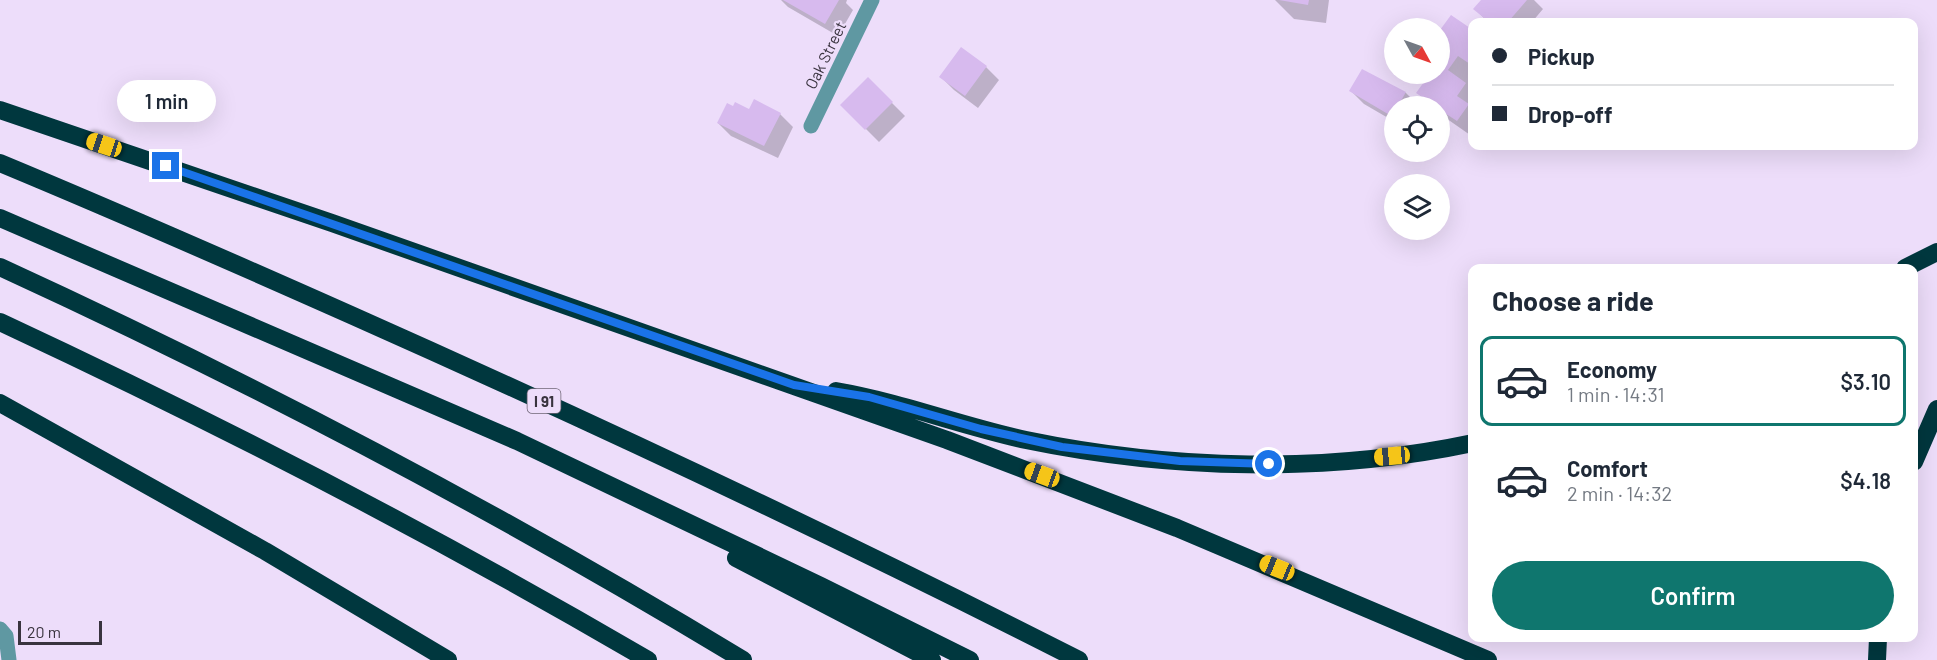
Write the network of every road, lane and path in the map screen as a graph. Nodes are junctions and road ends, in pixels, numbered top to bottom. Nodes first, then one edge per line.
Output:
1 (872, 0) edge
2 (0, 110) edge
3 (811, 126) dead end
4 (0, 163) edge
5 (0, 218) edge
6 (1937, 252) edge
7 (1913, 264) edge
8 (0, 267) edge
9 (0, 322) edge
10 (794, 385) junction
11 (0, 403) edge
12 (1937, 409) edge
13 (1468, 444) edge
14 (1918, 453) edge
15 (650, 504) junction
16 (0, 629) edge
17 (1878, 642) edge
18 (10, 659) edge
19 (448, 660) edge
20 (648, 660) edge
21 (743, 660) edge
22 (932, 660) edge
23 (970, 660) edge
24 (1079, 660) edge
25 (1488, 660) edge
26 (1877, 660) edge

1 - 3 street, Oak Street
2 - 10 highway
4 - 24 highway, I 91
5 - 15 highway
6 - 7 highway
8 - 21 highway
9 - 20 highway
10 - 13 highway
10 - 25 highway
11 - 19 highway
12 - 14 highway
15 - 22 highway
15 - 23 highway
16 - 18 street
17 - 26 highway

